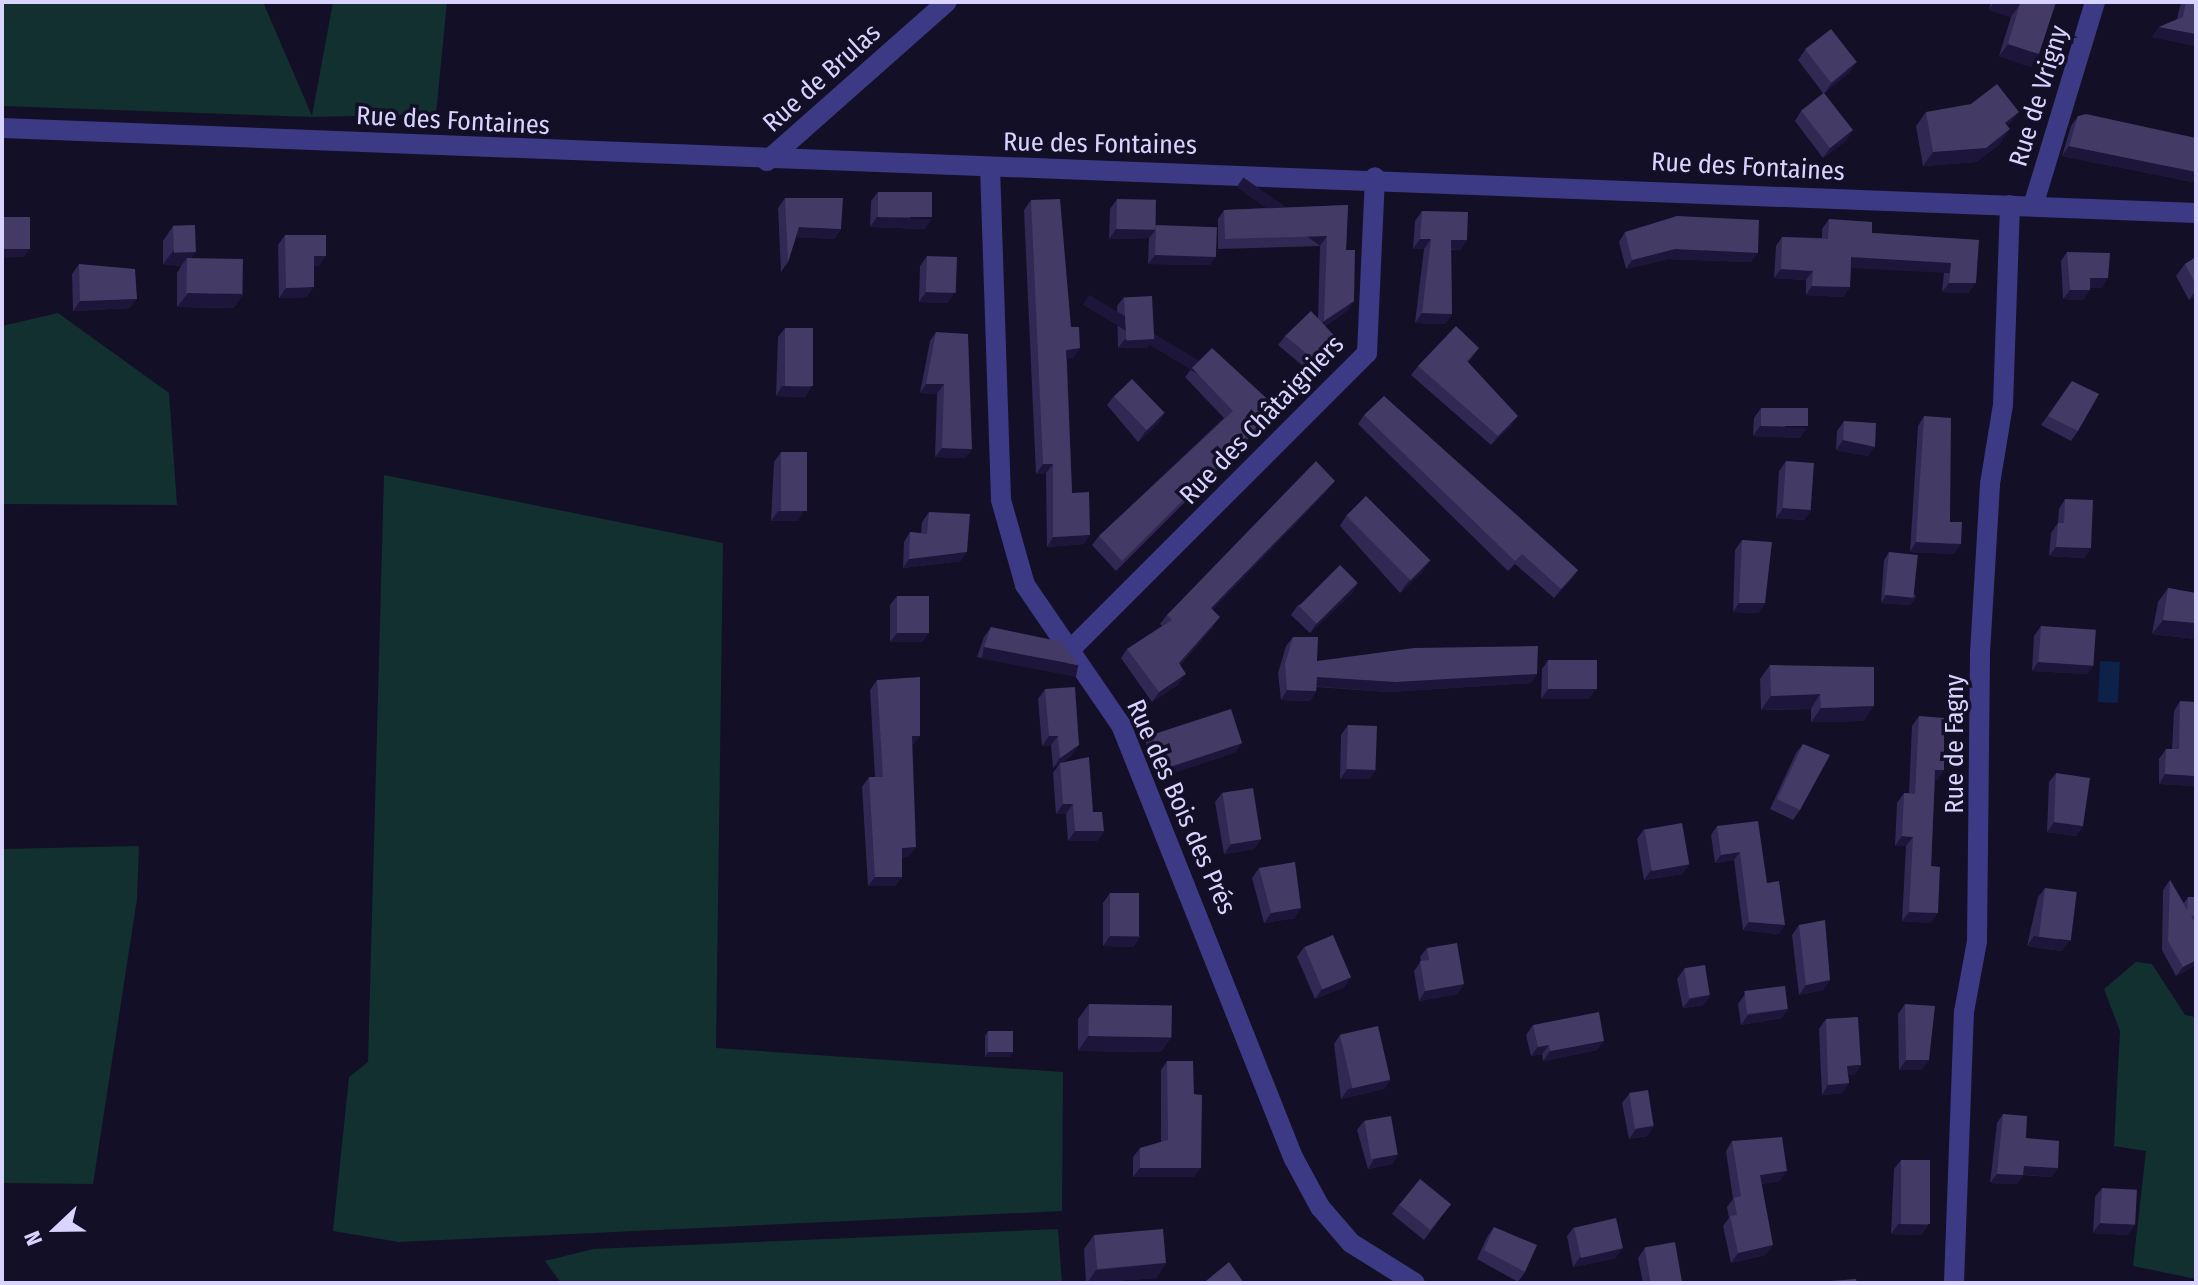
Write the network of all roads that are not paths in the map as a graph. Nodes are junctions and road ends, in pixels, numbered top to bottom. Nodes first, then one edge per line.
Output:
1 (947, 2) edge
2 (2095, 2) edge
3 (2, 128) edge
4 (767, 161) junction
5 (990, 167) junction
6 (1375, 177) junction
7 (2010, 205) junction
8 (2033, 206) junction
9 (2196, 213) edge
10 (1073, 647) junction
11 (1415, 1283) edge
12 (1954, 1283) edge

1 - 4 street, Rue de Brulas
2 - 8 street, Rue de Vrigny
3 - 4 street, Rue des Fontaines
4 - 5 street, Rue des Fontaines
5 - 6 street, Rue des Fontaines
5 - 10 street, Rue des Bois des Prés
6 - 7 street, Rue des Fontaines
6 - 10 street, Rue des Châtaigniers
7 - 8 street, Rue des Fontaines
7 - 12 street, Rue de Fagny
8 - 9 street, Rue des Fontaines
10 - 11 street, Rue des Bois des Prés

